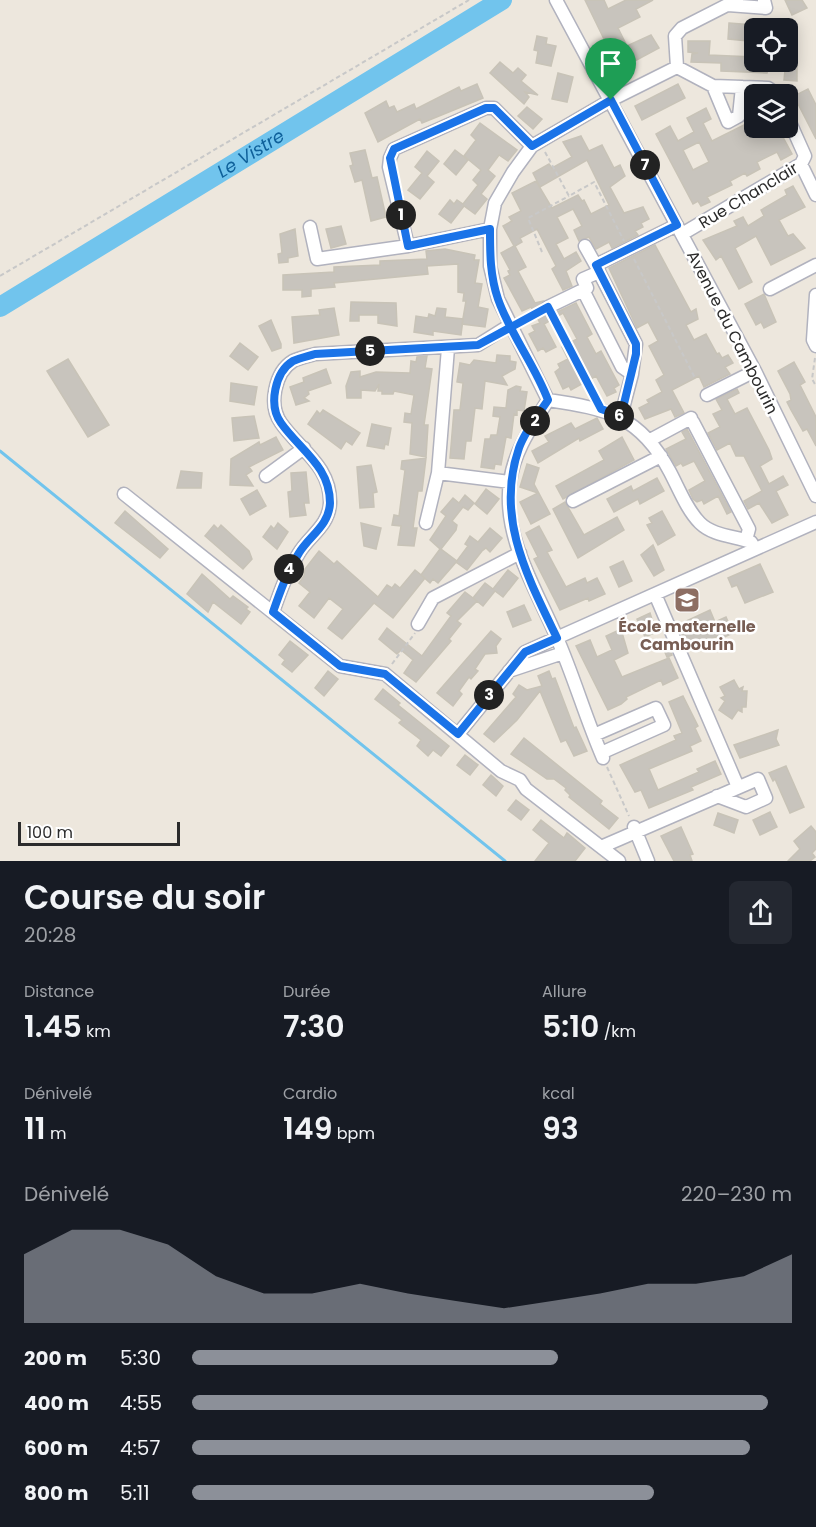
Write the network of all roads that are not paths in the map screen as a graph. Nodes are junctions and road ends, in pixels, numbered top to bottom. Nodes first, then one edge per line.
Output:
1 (764, 0) edge
2 (733, 2) edge
3 (559, 5) edge
4 (677, 67) junction
5 (713, 86) junction
6 (742, 87) joint
7 (611, 100) junction
8 (797, 138) edge
9 (532, 146) junction
10 (801, 164) junction
11 (816, 195) edge
12 (310, 226) dead end
13 (490, 229) junction
14 (680, 230) junction
15 (408, 246) junction
16 (585, 246) dead end
17 (816, 265) edge
18 (598, 268) junction
19 (770, 289) dead end
20 (583, 290) junction
21 (816, 295) edge
22 (548, 307) road end
23 (815, 321) edge
24 (510, 325) junction
25 (816, 346) edge
26 (448, 348) junction
27 (755, 371) junction
28 (632, 374) junction
29 (707, 395) dead end
30 (548, 400) junction
31 (621, 416) junction
32 (650, 440) junction
33 (304, 448) junction
34 (661, 456) junction
35 (438, 473) junction
36 (266, 476) dead end
37 (510, 482) junction
38 (124, 494) dead end
39 (816, 496) edge
40 (573, 501) dead end
41 (816, 522) edge
42 (426, 523) dead end
43 (750, 545) junction
44 (520, 553) junction
45 (655, 594) junction
46 (273, 612) junction
47 (418, 624) road end
48 (557, 638) junction
49 (563, 653) junction
50 (508, 671) junction
51 (458, 734) junction
52 (594, 735) junction
53 (738, 787) junction
54 (717, 796) junction
55 (635, 829) junction
56 (601, 847) junction
57 (619, 861) edge
58 (648, 861) edge

1 - 2 street
2 - 4 street
3 - 7 street, Avenue du Cambourin
4 - 5 street
4 - 7 street
5 - 6 street
5 - 6 street
7 - 9 street
7 - 14 street, Avenue du Cambourin
8 - 10 street, Rue Chanclair
9 - 13 street
9 - 15 street
10 - 11 street
10 - 14 street, Rue Chanclair
12 - 15 street
13 - 15 street
13 - 24 street
14 - 18 street, Rue Chanclair
14 - 27 street, Avenue du Cambourin
16 - 18 street
17 - 19 street
18 - 20 street
18 - 28 street
20 - 22 street
20 - 28 street
21 - 23 street
23 - 25 street
24 - 26 street
24 - 30 street
26 - 33 street
26 - 35 street
27 - 29 street
27 - 39 street, Avenue du Cambourin
28 - 31 street
30 - 31 street
30 - 37 street
31 - 32 street
32 - 34 street
32 - 43 street
33 - 36 street
33 - 46 street
34 - 40 street
34 - 43 street
35 - 37 street
35 - 42 street
37 - 44 street
38 - 46 street
41 - 43 street
43 - 45 street
44 - 47 street
44 - 48 street
45 - 48 street
45 - 53 street
46 - 51 street
48 - 49 street
48 - 50 street
49 - 50 street
49 - 52 street
50 - 51 street
51 - 56 street
52 - 52 street
53 - 54 street
53 - 54 street
54 - 55 street
55 - 56 street
55 - 58 street
56 - 57 street

